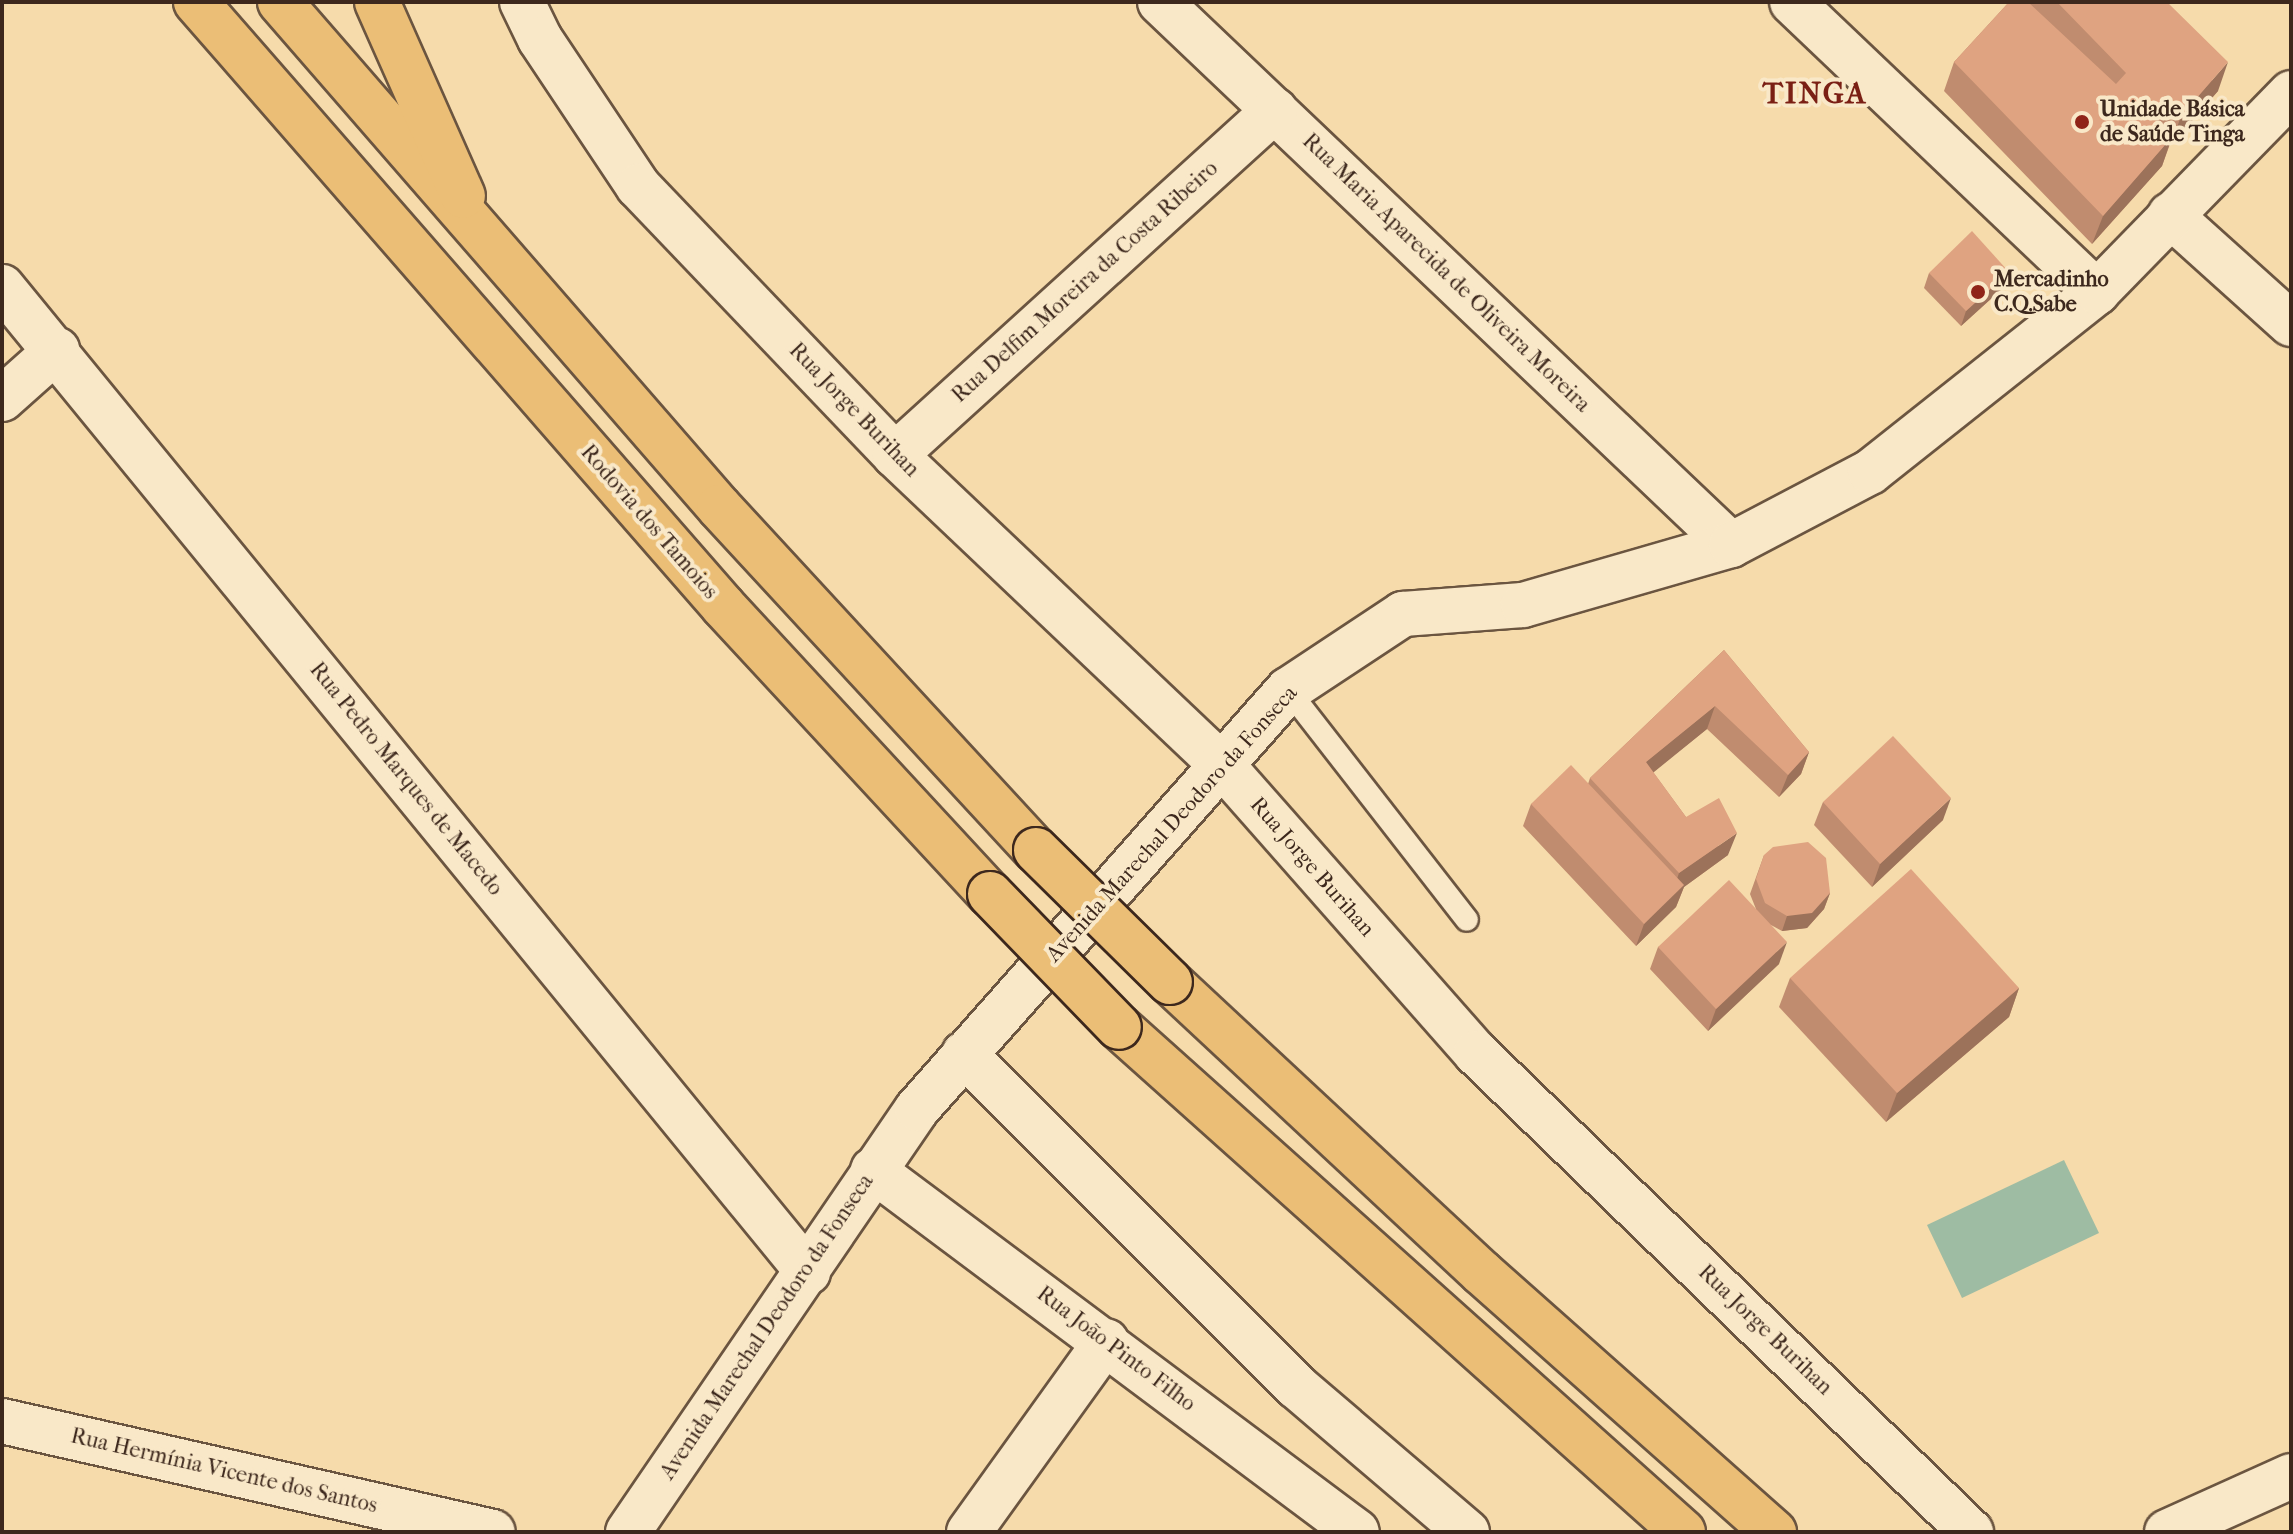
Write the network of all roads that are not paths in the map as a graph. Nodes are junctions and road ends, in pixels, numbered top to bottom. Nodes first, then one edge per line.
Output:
1 (196, 2) edge
2 (280, 2) edge
3 (377, 2) edge
4 (522, 2) edge
5 (1160, 2) edge
6 (1792, 2) edge
7 (2291, 93) edge
8 (1275, 110) junction
9 (2170, 215) junction
10 (484, 242) junction
11 (2, 287) edge
12 (2097, 292) junction
13 (2291, 324) edge
14 (57, 350) junction
15 (2, 399) edge
16 (895, 455) junction
17 (1731, 545) junction
18 (1288, 690) junction
19 (1222, 765) junction
20 (1467, 920) dead end
21 (964, 1054) junction
22 (873, 1170) junction
23 (808, 1272) junction
24 (1106, 1341) junction
25 (2, 1421) edge
26 (2291, 1476) edge
27 (493, 1532) edge
28 (628, 1532) edge
29 (969, 1532) edge
30 (1357, 1532) edge
31 (1467, 1532) edge
32 (1683, 1532) edge
33 (1774, 1532) edge
34 (1971, 1532) edge
35 (2167, 1532) edge

1 - 32 highway, Rodovia dos Tamoios, bridge
2 - 10 highway
3 - 10 highway
4 - 16 street, Rua Jorge Burihan
5 - 8 street, Rua Maria Aparecida de Oliveira Moreira
6 - 12 street
7 - 9 street, Avenida Marechal Deodoro da Fonseca
8 - 16 street, Rua Delfim Moreira da Costa Ribeiro
8 - 17 street, Rua Maria Aparecida de Oliveira Moreira
9 - 12 street, Avenida Marechal Deodoro da Fonseca
9 - 13 street
10 - 33 highway, bridge
11 - 14 street, Rua Pedro Marques de Macedo
12 - 17 street, Avenida Marechal Deodoro da Fonseca
14 - 15 street
14 - 23 street, Rua Pedro Marques de Macedo
16 - 19 street, Rua Jorge Burihan
17 - 18 street, Avenida Marechal Deodoro da Fonseca
18 - 19 street, Avenida Marechal Deodoro da Fonseca
18 - 20 lane
19 - 21 street, Avenida Marechal Deodoro da Fonseca
19 - 34 street, Rua Jorge Burihan
21 - 22 street, Avenida Marechal Deodoro da Fonseca
21 - 31 street
22 - 23 street, Avenida Marechal Deodoro da Fonseca
22 - 24 street, Rua João Pinto Filho
23 - 28 street, Avenida Marechal Deodoro da Fonseca
24 - 29 street
24 - 30 street, Rua João Pinto Filho
25 - 27 street, Rua Hermínia Vicente dos Santos
26 - 35 street

